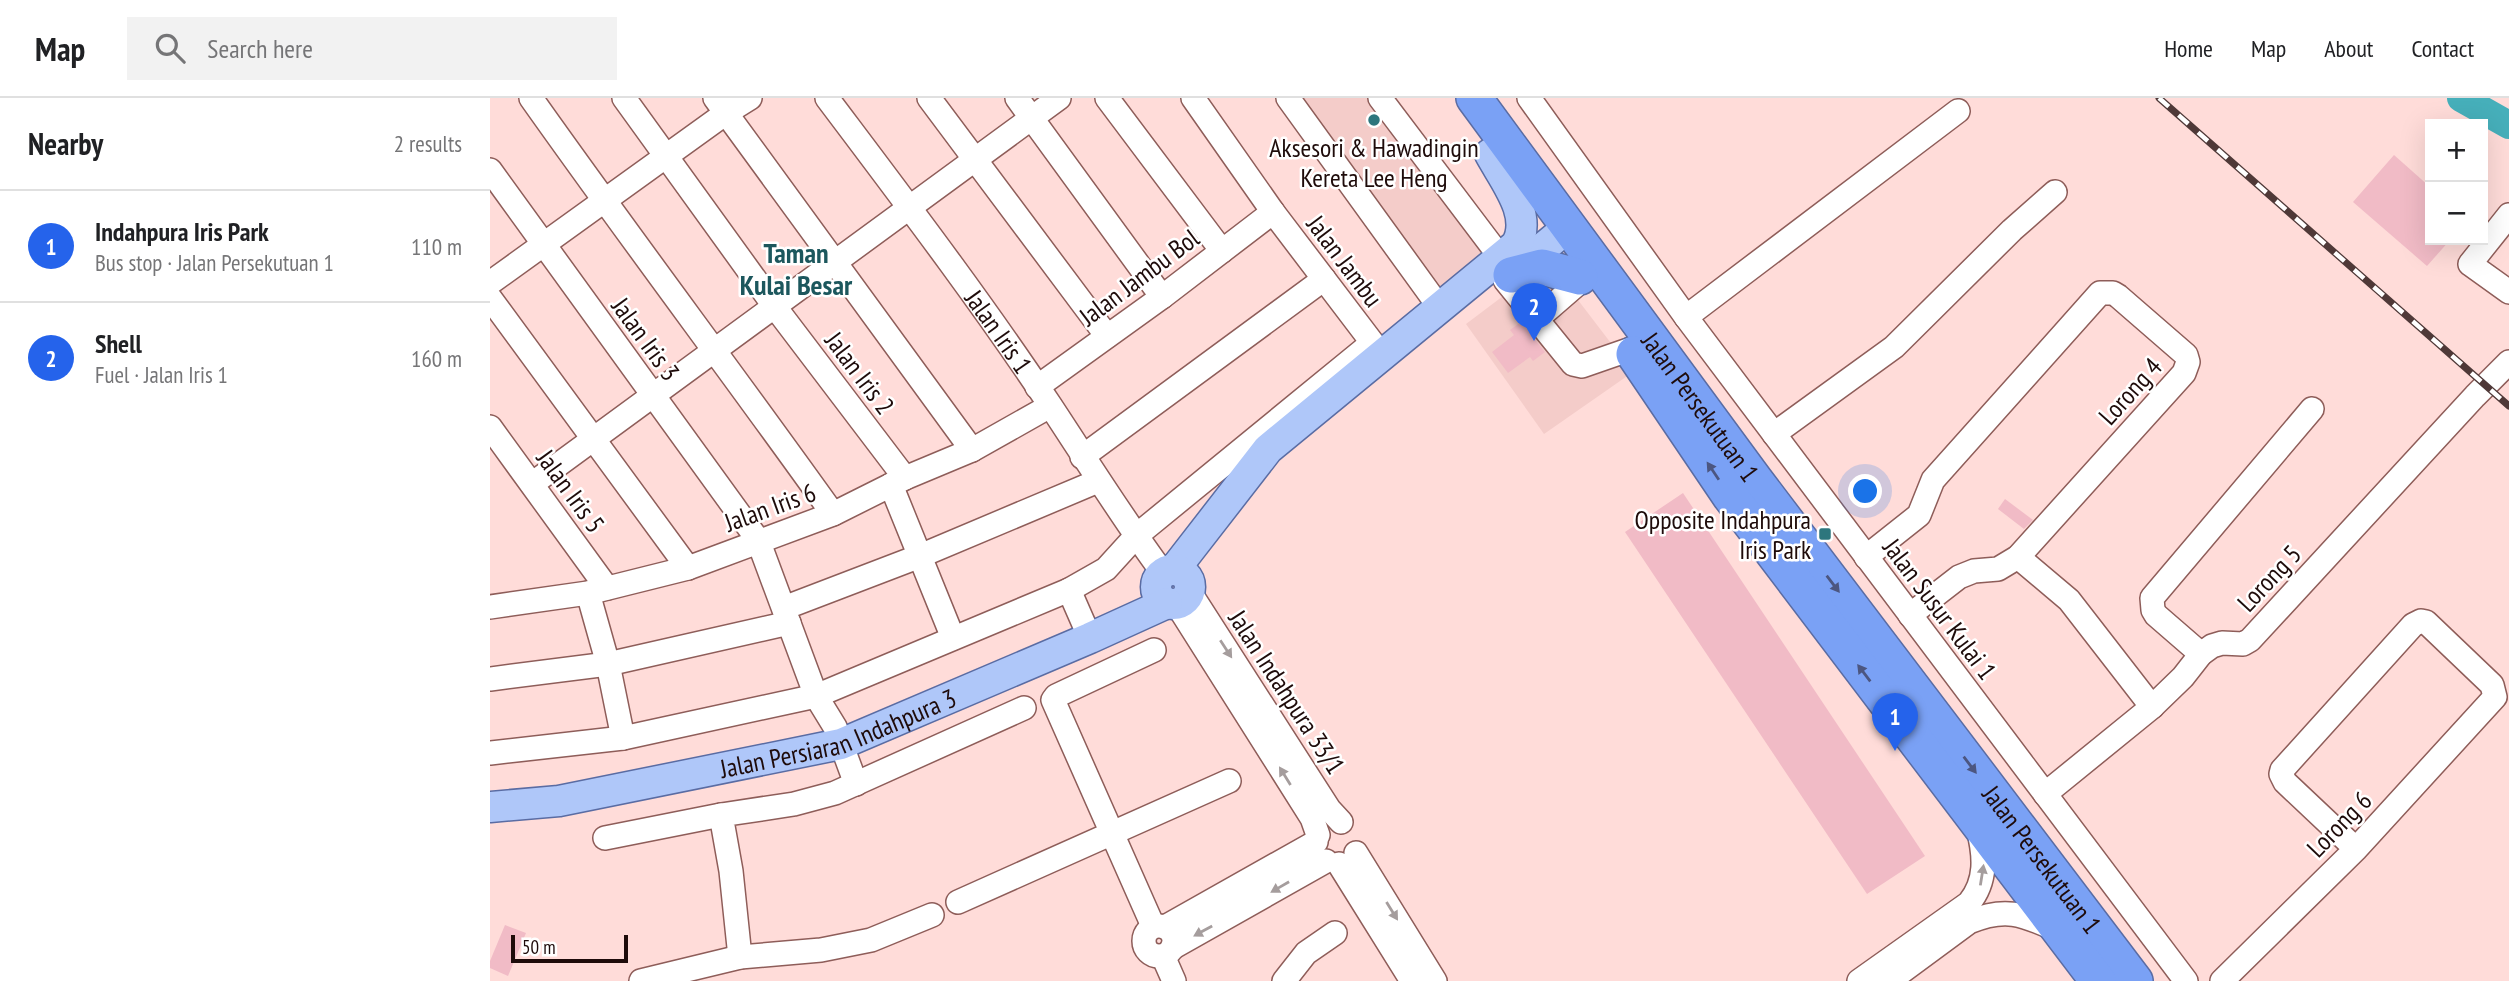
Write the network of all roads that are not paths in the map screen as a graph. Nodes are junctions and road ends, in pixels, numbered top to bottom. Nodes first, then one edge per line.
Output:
1 (531, 98) edge
2 (624, 98) edge
3 (750, 98) edge
4 (827, 98) edge
5 (929, 98) edge
6 (1017, 98) edge
7 (1059, 98) edge
8 (1107, 98) edge
9 (1193, 98) edge
10 (1288, 98) edge
11 (1380, 98) edge
12 (1449, 98) edge
13 (1474, 98) edge
14 (1530, 98) edge
15 (720, 105) edge
16 (1958, 111) dead end
17 (1032, 118) junction
18 (1490, 154) junction
19 (666, 157) junction
20 (975, 160) junction
21 (490, 170) edge
22 (2055, 192) dead end
23 (604, 200) junction
24 (910, 208) junction
25 (1273, 212) junction
26 (2509, 215) edge
27 (1557, 226) junction
28 (544, 245) junction
29 (1222, 251) junction
30 (837, 262) junction
31 (1506, 271) junction
32 (1324, 279) junction
33 (1581, 279) junction
34 (490, 282) edge
35 (2509, 292) edge
36 (1162, 297) junction
37 (490, 298) edge
38 (775, 307) junction
39 (1440, 307) junction
40 (1686, 317) junction
41 (1537, 319) junction
42 (1107, 336) junction
43 (1376, 349) junction
44 (1631, 349) junction
45 (717, 351) junction
46 (2509, 362) edge
47 (1044, 396) junction
48 (653, 397) junction
49 (2312, 409) dead end
50 (490, 427) edge
51 (1774, 434) junction
52 (594, 439) junction
53 (972, 450) junction
54 (1082, 457) junction
55 (898, 481) junction
56 (1098, 481) junction
57 (532, 484) junction
58 (833, 514) junction
59 (1136, 536) junction
60 (758, 540) junction
61 (920, 556) junction
62 (1867, 557) junction
63 (2018, 557) junction
64 (688, 568) junction
65 (1173, 586) junction
66 (597, 590) junction
67 (1069, 590) junction
68 (490, 607) edge
69 (787, 615) junction
70 (1910, 615) junction
71 (1086, 629) junction
72 (953, 638) junction
73 (1154, 650) dead end
74 (2201, 654) junction
75 (608, 664) junction
76 (490, 679) edge
77 (816, 696) junction
78 (1024, 708) dead end
79 (2152, 708) junction
80 (838, 736) junction
81 (623, 738) junction
82 (490, 753) edge
83 (1229, 781) dead end
84 (856, 783) junction
85 (490, 789) edge
86 (2045, 794) junction
87 (490, 807) edge
88 (721, 815) junction
89 (1976, 820) junction
90 (1341, 822) junction
91 (1111, 832) junction
92 (605, 838) dead end
93 (2356, 849) junction
94 (1331, 851) junction
95 (958, 902) dead end
96 (932, 915) dead end
97 (2058, 930) junction
98 (1335, 933) dead end
99 (1164, 939) junction
100 (740, 957) junction
101 (641, 981) edge
102 (1174, 981) edge
103 (1284, 981) edge
104 (1412, 981) edge
105 (1435, 981) edge
106 (1859, 981) edge
107 (1889, 981) edge
108 (2098, 981) edge
109 (2135, 981) edge
110 (2186, 981) edge
111 (2222, 981) edge

1 - 23 street
2 - 19 street, Jalan Iris 2
3 - 15 street
4 - 24 street, Jalan Iris 1
5 - 20 street
6 - 17 street
7 - 17 street
8 - 29 street
9 - 25 street, Jalan Jambu
10 - 39 street
11 - 31 street
12 - 18 highway, Jalan Persekutuan 1
13 - 27 highway, Jalan Persekutuan 1
14 - 40 street, Jalan Susur Kulai 1
15 - 19 street
15 - 30 street
16 - 40 street
17 - 20 street
17 - 36 street
18 - 27 highway, Jalan Persekutuan 1
18 - 31 main road
19 - 23 street
19 - 38 street, Jalan Iris 2
20 - 24 street
20 - 42 street
21 - 28 street, Jalan Iris 3
22 - 51 street
23 - 28 street
23 - 45 street
24 - 30 street
24 - 47 street, Jalan Iris 1
25 - 29 street, Jalan Jambu Bol
25 - 32 street, Jalan Jambu
26 - 35 street
27 - 31 main road
27 - 33 highway, Jalan Persekutuan 1
27 -> 109 highway, Jalan Persekutuan 1
28 - 34 street
28 - 48 street, Jalan Iris 3
29 - 36 street, Jalan Jambu Bol
30 - 38 street
30 - 53 street
31 - 33 highway
31 - 39 main road
31 - 41 street
31 - 65 main road
32 - 43 street, Jalan Jambu
32 - 54 street
33 - 41 street
33 - 44 highway, Jalan Persekutuan 1
36 - 42 street, Jalan Jambu Bol
37 - 52 street
38 - 45 street
38 - 55 street, Jalan Iris 2
39 - 43 main road
40 - 51 street, Jalan Susur Kulai 1
41 - 44 street
42 - 47 street, Jalan Jambu Bol
43 - 59 street
43 - 65 main road
89 -> 44 highway, Jalan Persekutuan 1
45 - 48 street
45 - 58 street
46 - 74 street, Lorong 5
47 - 53 street, Jalan Iris 6
47 - 54 street, Jalan Iris 1
48 - 52 street
48 - 60 street, Jalan Iris 3
49 - 74 street
50 - 57 street, Jalan Iris 5
51 - 62 street, Jalan Susur Kulai 1
52 - 57 street
52 - 64 street
53 - 55 street, Jalan Iris 6
54 - 56 street, Jalan Iris 1
55 - 58 street, Jalan Iris 6
55 - 61 street, Jalan Iris 2
56 - 59 street, Jalan Iris 1
56 - 61 street
57 - 66 street, Jalan Iris 5
58 - 60 street, Jalan Iris 6
59 - 65 street, Jalan Iris 1
59 - 67 street
60 - 64 street, Jalan Iris 6
60 - 69 street, Jalan Iris 3
61 - 69 street
61 - 72 street, Jalan Iris 2
62 - 63 street, Lorong 4
62 - 70 street, Jalan Susur Kulai 1
63 - 70 street, Lorong 4
63 - 79 street
64 - 66 street, Jalan Iris 6
65 - 71 main road, Jalan Persiaran Indahpura 3
65 -> 90 street, Jalan Indahpura 33/1
94 -> 65 street, Jalan Indahpura 33/1
66 - 68 street, Jalan Iris 6
66 - 75 street, Jalan Iris 5
67 - 71 street
67 - 72 street
69 - 75 street
69 - 77 street, Jalan Iris 3
70 - 86 street, Jalan Susur Kulai 1
71 - 80 main road, Jalan Persiaran Indahpura 3
72 - 77 street
73 - 91 street
74 - 79 street
75 - 76 street
75 - 81 street, Jalan Iris 5
77 - 80 street, Jalan Iris 3
77 - 81 street
78 - 84 street
79 - 86 street
80 - 84 street, Jalan Iris 3
80 - 85 main road, Jalan Persiaran Indahpura 3
80 - 87 main road, Jalan Persiaran Indahpura 3
81 - 82 street
83 - 91 street
84 - 88 street
86 - 110 street, Jalan Susur Kulai 1
88 - 92 street
88 - 100 street
89 - 97 highway, Jalan Persekutuan 1
106 -> 89 street
90 - 94 street
90 - 94 street, Jalan Indahpura 33/1
91 - 95 street
91 - 99 street
93 - 93 street, Lorong 6
93 - 111 street, Lorong 6
94 - 99 street
94 - 104 street, Jalan Indahpura 33/1
94 -> 105 street, Jalan Indahpura 33/1
96 - 100 street
97 - 107 street
97 - 108 highway, Jalan Persekutuan 1
98 - 103 street
99 - 102 street
100 - 101 street

